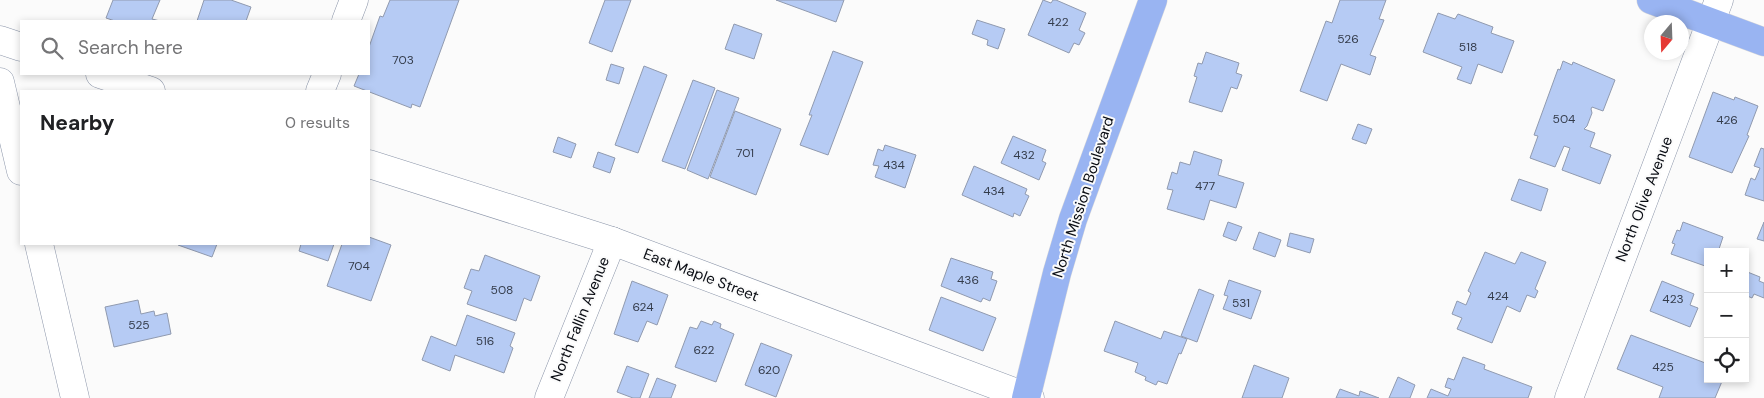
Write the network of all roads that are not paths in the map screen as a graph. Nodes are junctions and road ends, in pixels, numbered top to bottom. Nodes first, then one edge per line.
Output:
1 (354, 0) edge
2 (1153, 0) edge
3 (1651, 0) edge
4 (1714, 11) edge
5 (346, 20) edge
6 (0, 40) edge
7 (1764, 42) edge
8 (20, 47) edge
9 (103, 75) edge
10 (327, 75) edge
11 (0, 82) edge
12 (148, 90) edge
13 (320, 90) edge
14 (370, 164) edge
15 (20, 167) edge
16 (612, 241) junction
17 (38, 245) edge
18 (1027, 397) edge
19 (75, 398) edge
20 (549, 398) edge
21 (1569, 398) edge

1 - 5 street
2 - 18 main road, North Mission Boulevard
3 - 4 main road
4 - 7 main road
4 - 21 street, North Olive Avenue
6 - 8 street
9 - 12 street
10 - 13 street
11 - 15 street
14 - 16 street, East Maple Street
16 - 18 street, East Maple Street
16 - 20 street, North Fallin Avenue
17 - 19 street

